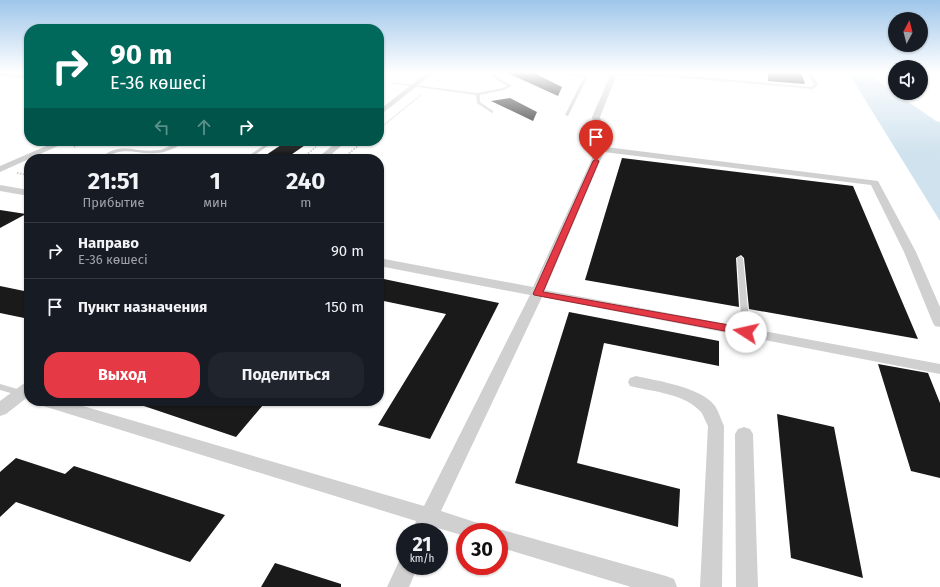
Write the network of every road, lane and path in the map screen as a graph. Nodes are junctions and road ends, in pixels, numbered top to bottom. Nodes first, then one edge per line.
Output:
1 (398, 99) edge
2 (416, 99) edge
3 (478, 99) edge
4 (574, 99) edge
5 (603, 99) edge
6 (384, 110) edge
7 (492, 112) dead end
8 (566, 115) dead end
9 (384, 125) edge
10 (53, 146) edge
11 (173, 146) edge
12 (266, 146) edge
13 (319, 146) dead end
14 (337, 146) edge
15 (358, 146) edge
16 (601, 149) junction
17 (34, 154) edge
18 (108, 154) edge
19 (254, 154) edge
20 (308, 154) edge
21 (326, 154) edge
22 (348, 154) edge
23 (24, 158) edge
24 (0, 168) edge
25 (16, 172) dead end
26 (24, 174) edge
27 (0, 188) edge
28 (24, 192) edge
29 (740, 258) dead end
30 (384, 263) edge
31 (537, 294) junction
32 (940, 323) edge
33 (746, 332) junction
34 (940, 369) edge
35 (636, 382) dead end
36 (0, 387) edge
37 (24, 392) edge
38 (24, 393) edge
39 (61, 406) edge
40 (0, 410) edge
41 (744, 434) dead end
42 (421, 523) edge
43 (424, 523) edge
44 (508, 541) edge
45 (403, 575) edge
46 (398, 587) edge
47 (666, 587) edge
48 (711, 587) edge
49 (747, 587) edge

1 - 6 street
2 - 9 path
3 - 7 lane
4 - 8 lane
5 - 16 street
10 - 17 street
11 - 18 lane
12 - 19 lane
13 - 20 path
14 - 21 street
15 - 22 path
16 - 31 street
16 - 32 street
23 - 24 street
25 - 26 path
27 - 28 street
29 - 33 lane
30 - 31 street
31 - 33 street
31 - 43 street
33 - 34 street
35 - 48 street
36 - 37 lane
38 - 40 street
39 - 42 street
41 - 49 street
44 - 47 street
45 - 46 street

